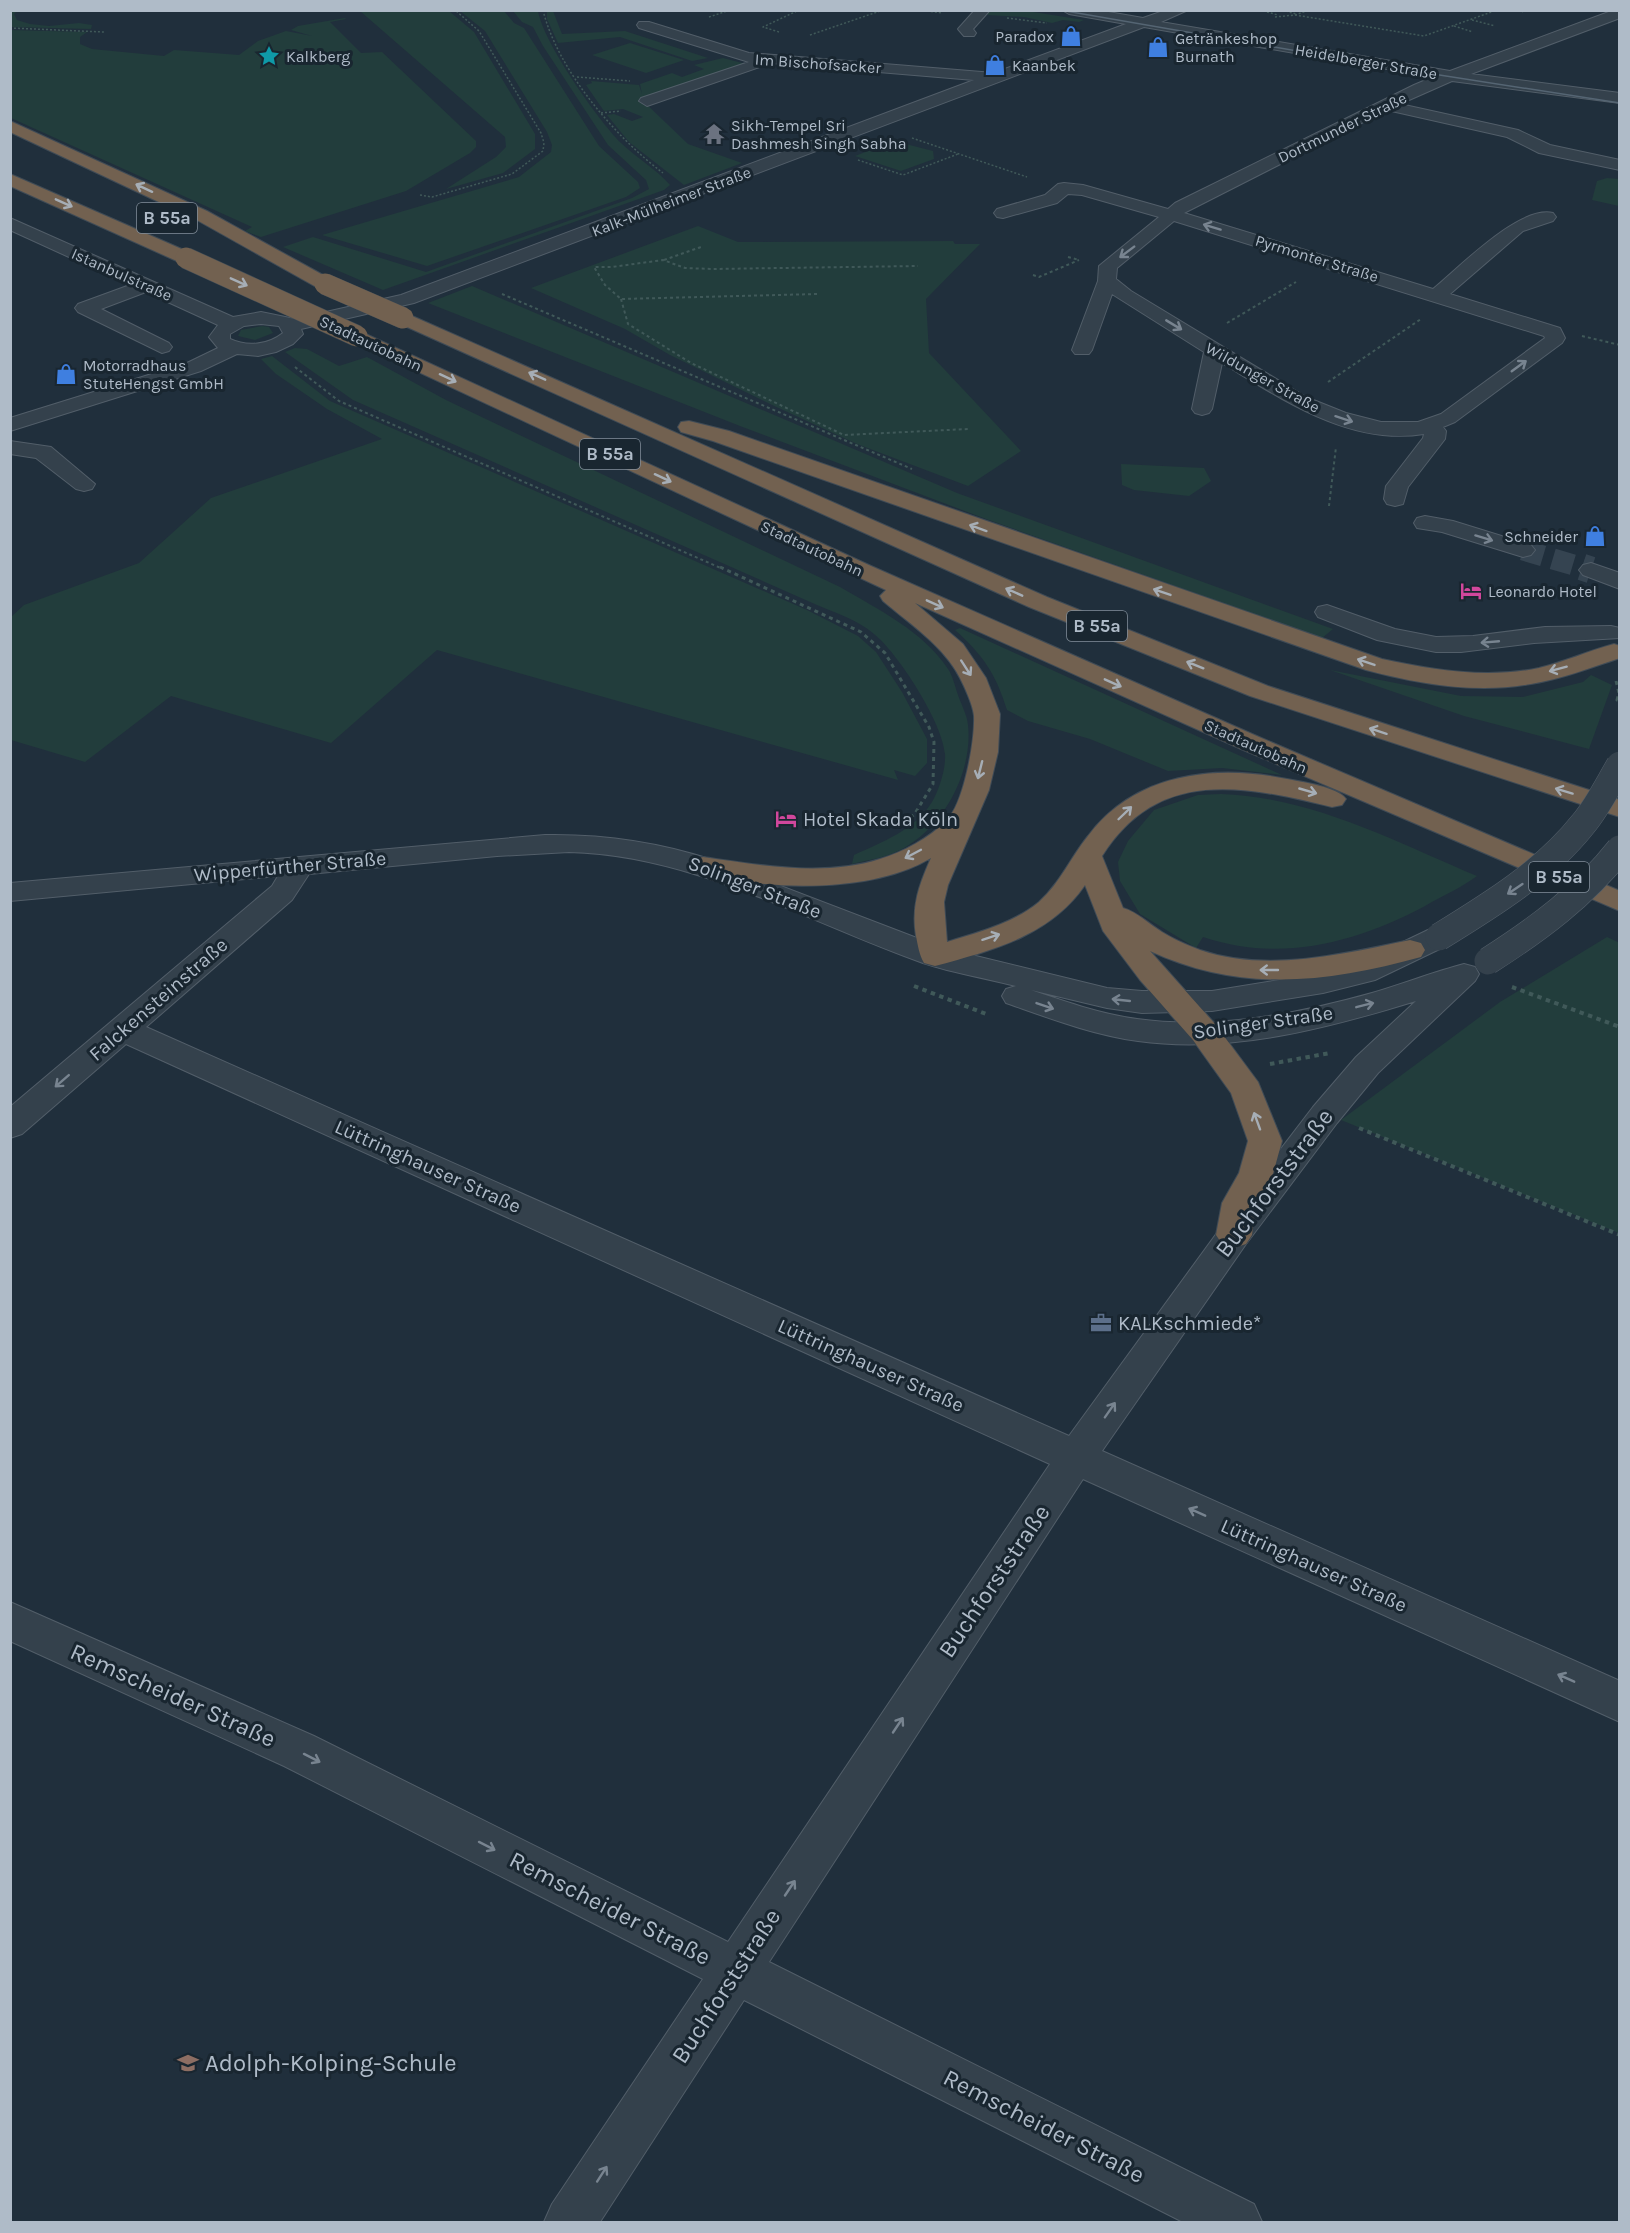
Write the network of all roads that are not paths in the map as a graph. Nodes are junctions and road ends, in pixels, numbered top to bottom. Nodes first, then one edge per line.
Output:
1 (983, 10) edge
2 (1069, 10) edge
3 (1181, 10) edge
4 (1620, 13) edge
5 (1143, 23) junction
6 (644, 25) dead end
7 (969, 33) dead end
8 (802, 37) road end
9 (748, 57) junction
10 (767, 60) junction
11 (1451, 76) junction
12 (996, 78) junction
13 (1518, 86) junction
14 (1620, 98) edge
15 (647, 101) dead end
16 (1385, 105) junction
17 (1620, 107) edge
18 (10, 126) edge
19 (1620, 165) edge
20 (10, 179) edge
21 (140, 206) dead end
22 (1003, 213) dead end
23 (1172, 215) junction
24 (1547, 217) dead end
25 (10, 223) edge
26 (546, 248) junction
27 (577, 255) dead end
28 (1107, 281) junction
29 (325, 284) junction
30 (146, 285) junction
31 (1445, 297) junction
32 (232, 324) junction
33 (291, 326) junction
34 (1206, 345) junction
35 (162, 348) dead end
36 (234, 348) junction
37 (1082, 350) dead end
38 (590, 400) junction
39 (1202, 409) dead end
40 (10, 425) edge
41 (1426, 426) junction
42 (15, 451) edge
43 (84, 484) dead end
44 (1395, 499) dead end
45 (1435, 524) dead end
46 (1523, 550) tunnel mouth
47 (1591, 570) tunnel mouth
48 (863, 571) junction
49 (1620, 582) edge
50 (1327, 612) dead end
51 (1616, 642) edge
52 (1620, 765) edge
53 (1620, 809) edge
54 (962, 822) junction
55 (569, 843) joint
56 (1620, 849) edge
57 (1498, 851) junction
58 (1089, 858) junction
59 (300, 865) junction
60 (703, 866) junction
61 (10, 892) edge
62 (1620, 903) edge
63 (1105, 905) junction
64 (1410, 950) junction
65 (935, 956) junction
66 (1475, 968) junction
67 (1179, 1002) junction
68 (122, 1029) junction
69 (1204, 1032) junction
70 (10, 1126) edge
71 (1234, 1235) junction
72 (1076, 1457) junction
73 (10, 1621) edge
74 (1620, 1702) edge
75 (735, 1970) junction
76 (570, 2223) edge
77 (1236, 2223) edge

1 - 7 street
2 - 5 street, Heidelberger Straße
3 - 5 street, Kalk-Mülheimer Straße
4 - 11 street, Dortmunder Straße
5 - 11 street, Heidelberger Straße
5 - 12 street, Kalk-Mülheimer Straße
6 - 9 street, Im Bischofsacker
8 - 9 street
9 - 10 street, Im Bischofsacker
10 - 12 street, Im Bischofsacker
10 - 15 street
11 - 13 street, Heidelberger Straße
11 - 16 street, Dortmunder Straße
12 - 26 street, Kalk-Mülheimer Straße
13 - 14 street, Heidelberger Straße
13 - 17 street, Heidelberger Straße
16 - 19 street
16 - 23 street, Dortmunder Straße
29 -> 18 highway
20 -> 48 highway, Stadtautobahn / B 55a, bridge
21 - 29 highway, Stadtautobahn / B 55a
22 - 23 street, Pyrmonter Straße
23 -> 28 street
31 -> 23 street, Pyrmonter Straße
24 - 31 street
25 - 30 street, Istanbulstraße
26 - 27 street
26 - 33 street, Kalk-Mülheimer Straße
28 -> 34 street, Wildunger Straße
28 - 37 street
38 -> 29 highway, Stadtautobahn / B 55a, bridge
30 - 32 street, Istanbulstraße
30 - 35 street
41 -> 31 street, Wildunger Straße
32 - 33 street
32 - 36 street
33 - 36 street
34 - 39 street
34 -> 41 street, Wildunger Straße
36 - 40 street
51 -> 38 highway
53 -> 38 highway, Stadtautobahn / B 55a
41 - 44 street
42 - 43 street
45 -> 46 street
47 - 49 street
48 -> 54 highway
48 -> 57 highway, Stadtautobahn / B 55a
51 -> 50 street
52 -> 64 street, Solinger Straße, bridge
54 -> 60 highway
54 - 65 highway
55 - 59 street, Wipperfürther Straße
55 - 60 street, Solinger Straße
56 - 66 street, bridge
58 -> 57 highway
57 - 62 highway, Stadtautobahn / B 55a
58 - 63 highway
65 -> 58 highway
59 - 61 street, Wipperfürther Straße
59 - 68 street, Falckensteinstraße
60 - 65 street, Solinger Straße
64 -> 63 highway
63 - 67 highway
64 - 67 street, Solinger Straße
67 -> 65 street, Solinger Straße
65 -> 69 street, Solinger Straße
69 -> 66 street, Solinger Straße
66 - 71 street, Buchforststraße
67 - 69 highway
68 -> 70 street, Falckensteinstraße
68 - 72 street, Lüttringhauser Straße
71 -> 69 highway
72 -> 71 street, Buchforststraße
74 -> 72 street, Lüttringhauser Straße
75 -> 72 street, Buchforststraße
73 -> 75 street, Remscheider Straße
76 -> 75 street, Buchforststraße
75 - 77 street, Remscheider Straße

